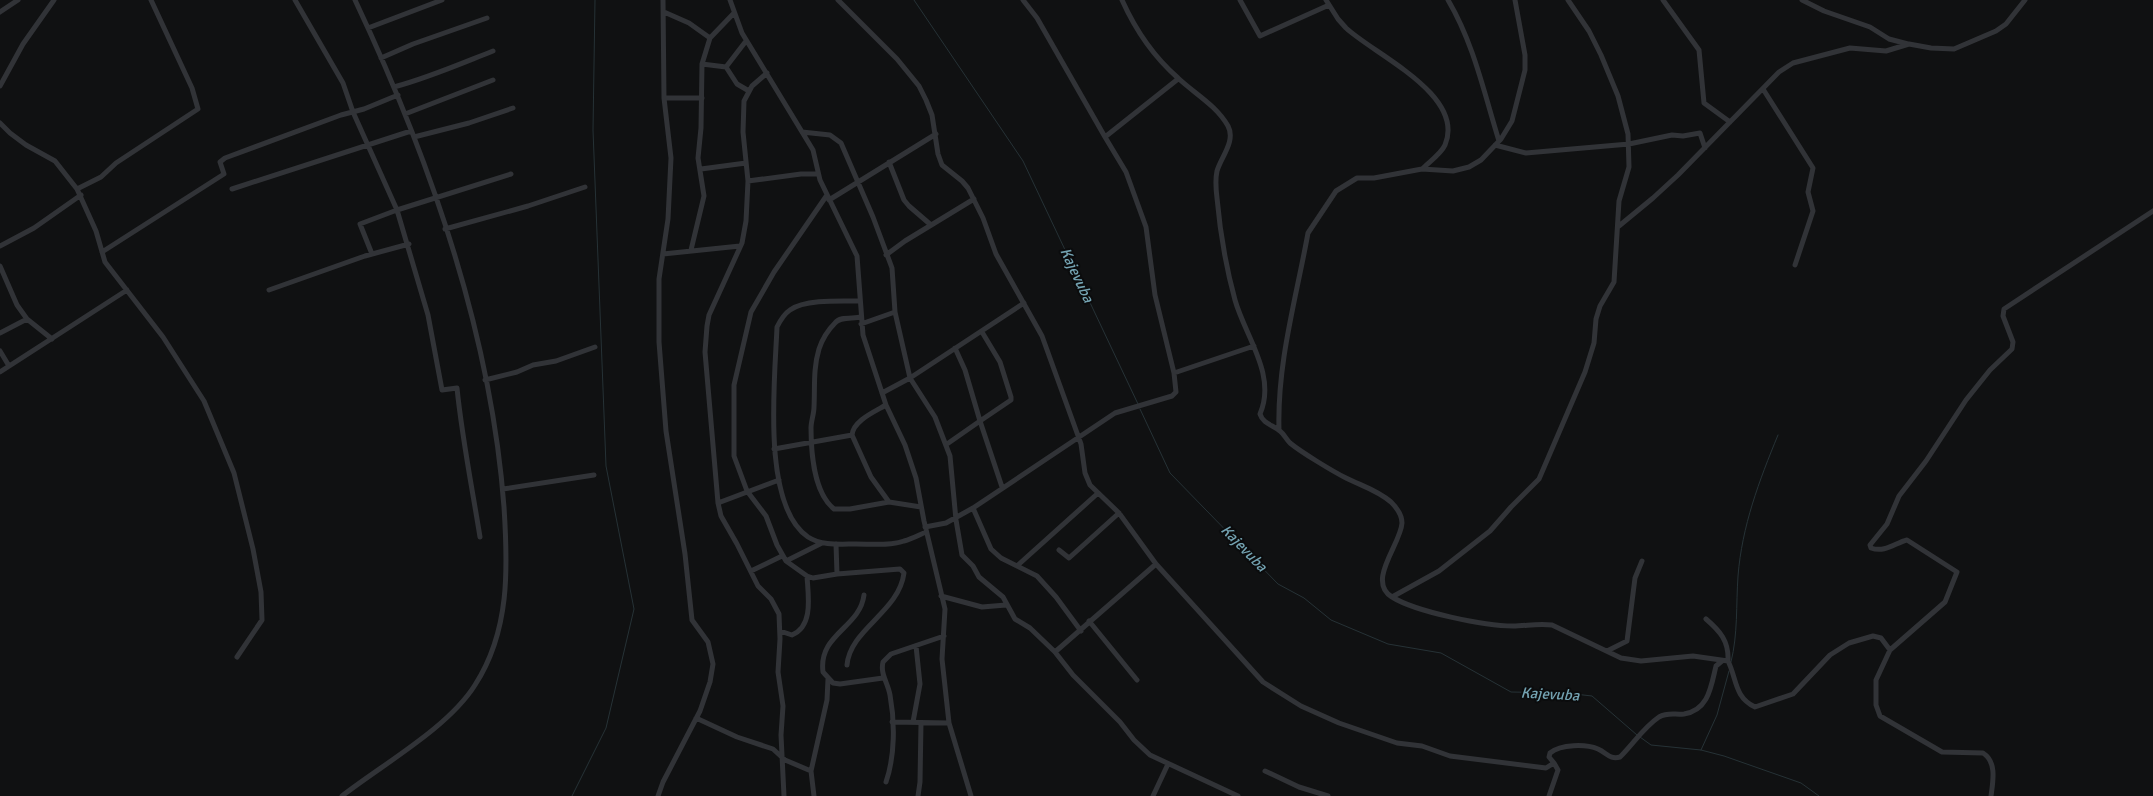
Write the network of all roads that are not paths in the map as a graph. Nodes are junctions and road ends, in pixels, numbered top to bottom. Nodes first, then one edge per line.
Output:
1 (18, 0) edge
2 (54, 0) edge
3 (151, 0) edge
4 (295, 0) edge
5 (355, 0) edge
6 (442, 0) edge
7 (663, 0) edge
8 (730, 0) edge
9 (838, 0) edge
10 (1023, 0) edge
11 (1122, 0) edge
12 (1240, 0) edge
13 (1326, 0) edge
14 (1448, 0) edge
15 (1515, 0) edge
16 (1568, 0) edge
17 (1663, 0) edge
18 (1802, 0) edge
19 (2026, 0) edge
20 (1329, 5) junction
21 (0, 12) edge
22 (664, 12) junction
23 (734, 13) junction
24 (486, 18) dead end
25 (368, 28) junction
26 (710, 38) junction
27 (746, 41) junction
28 (1909, 44) junction
29 (493, 51) dead end
30 (381, 58) junction
31 (702, 64) junction
32 (726, 67) junction
33 (767, 73) junction
34 (1178, 79) junction
35 (493, 80) dead end
36 (0, 86) edge
37 (394, 87) junction
38 (1763, 89) junction
39 (749, 91) junction
40 (398, 95) junction
41 (664, 98) junction
42 (702, 98) junction
43 (513, 108) dead end
44 (353, 112) junction
45 (405, 114) junction
46 (1730, 122) junction
47 (0, 123) edge
48 (411, 131) junction
49 (802, 132) junction
50 (936, 134) junction
51 (414, 137) junction
52 (1105, 137) junction
53 (1497, 143) junction
54 (1629, 144) junction
55 (368, 146) junction
56 (1705, 148) junction
57 (889, 162) junction
58 (746, 163) junction
59 (701, 169) junction
60 (1422, 169) junction
61 (511, 174) dead end
62 (818, 174) junction
63 (748, 181) junction
64 (859, 181) junction
65 (585, 187) dead end
66 (78, 188) junction
67 (232, 190) dead end
68 (81, 195) junction
69 (437, 197) junction
70 (828, 197) junction
71 (974, 199) junction
72 (397, 210) junction
73 (2153, 211) edge
74 (931, 225) junction
75 (1619, 226) junction
76 (445, 229) junction
77 (408, 244) junction
78 (0, 246) edge
79 (740, 246) junction
80 (691, 250) junction
81 (102, 252) junction
82 (372, 254) junction
83 (663, 254) junction
84 (886, 255) junction
85 (1795, 265) dead end
86 (0, 266) edge
87 (126, 290) junction
88 (269, 290) dead end
89 (860, 301) junction
90 (1024, 303) junction
91 (896, 312) junction
92 (861, 317) junction
93 (27, 319) junction
94 (861, 324) junction
95 (982, 332) junction
96 (0, 333) edge
97 (52, 339) junction
98 (1254, 346) junction
99 (595, 347) dead end
100 (955, 348) junction
101 (0, 351) edge
102 (10, 366) junction
103 (0, 372) edge
104 (1174, 374) junction
105 (910, 378) junction
106 (486, 380) junction
107 (882, 393) junction
108 (886, 405) junction
109 (980, 421) junction
110 (1280, 430) junction
111 (852, 436) junction
112 (1078, 437) junction
113 (812, 442) junction
114 (947, 444) junction
115 (774, 449) junction
116 (594, 475) dead end
117 (779, 480) junction
118 (1002, 487) junction
119 (503, 489) junction
120 (747, 491) junction
121 (1097, 494) junction
122 (889, 502) junction
123 (718, 503) junction
124 (922, 507) junction
125 (973, 508) junction
126 (1119, 513) junction
127 (955, 516) junction
128 (926, 529) junction
129 (480, 537) dead end
130 (822, 543) junction
131 (836, 544) junction
132 (1059, 550) dead end
133 (784, 559) junction
134 (1642, 561) dead end
135 (1156, 564) junction
136 (1018, 565) junction
137 (751, 571) junction
138 (837, 574) junction
139 (807, 576) junction
140 (864, 595) dead end
141 (941, 596) junction
142 (1392, 597) junction
143 (1006, 605) junction
144 (1706, 619) dead end
145 (1089, 621) junction
146 (780, 631) junction
147 (1081, 631) junction
148 (944, 636) junction
149 (916, 646) junction
150 (1890, 650) junction
151 (1607, 651) junction
152 (1055, 652) junction
153 (237, 657) dead end
154 (1722, 661) junction
155 (1728, 661) junction
156 (847, 665) dead end
157 (883, 678) junction
158 (828, 679) junction
159 (1137, 680) dead end
160 (696, 718) junction
161 (892, 722) junction
162 (913, 722) junction
163 (921, 723) junction
164 (949, 723) junction
165 (782, 757) junction
166 (1554, 763) junction
167 (1168, 764) junction
168 (811, 771) junction
169 (1265, 771) dead end
170 (886, 782) dead end
171 (342, 796) edge
172 (658, 796) edge
173 (784, 796) edge
174 (814, 796) edge
175 (918, 796) edge
176 (971, 796) edge
177 (1153, 796) edge
178 (1238, 796) edge
179 (1328, 796) edge
180 (1549, 796) edge
181 (1991, 796) edge

1 - 21 street
2 - 36 street
3 - 66 street
4 - 44 street
5 - 25 street
6 - 25 street
7 - 22 street
8 - 23 street
9 - 50 street
10 - 52 street
11 - 34 street
12 - 20 street
13 - 20 street
14 - 53 street
15 - 53 street
16 - 54 street
17 - 46 street
18 - 28 street
19 - 28 street
20 - 60 street
22 - 26 street
22 - 41 street
23 - 26 street
23 - 27 street
24 - 30 street
25 - 30 street
26 - 31 street
27 - 32 street
27 - 33 street
28 - 38 street
29 - 37 street
30 - 37 street
31 - 32 street
31 - 42 street
32 - 39 street
33 - 39 street
33 - 49 street
34 - 52 street
34 - 98 street
35 - 45 street
37 - 40 street
38 - 46 street
38 - 85 street
39 - 58 street
40 - 44 street
40 - 45 street
41 - 42 street
41 - 83 street
42 - 59 street
43 - 51 street
44 - 55 street
44 - 81 street
45 - 48 street
46 - 56 street
47 - 66 street
48 - 51 street
48 - 55 street
49 - 62 street
49 - 64 street
50 - 57 street
50 - 71 street
51 - 69 street
52 - 104 street
53 - 54 street
53 - 60 street
54 - 56 street
54 - 75 street
55 - 67 street
55 - 72 street
56 - 75 street
57 - 64 street
57 - 74 street
58 - 59 street
58 - 63 street
59 - 80 street
60 - 110 street
61 - 69 street
62 - 63 street
62 - 70 street
63 - 79 street
64 - 70 street
64 - 84 street
65 - 76 street
66 - 68 street
68 - 78 street
68 - 81 street
69 - 72 street
69 - 76 street
70 - 89 street
70 - 120 street
71 - 74 street
71 - 90 street
72 - 77 street
72 - 82 street
73 - 150 street
74 - 84 street
75 - 142 street
76 - 106 street
77 - 82 street
77 - 129 street
79 - 80 street
79 - 123 street
80 - 83 street
81 - 87 street
82 - 88 street
83 - 160 street
84 - 91 street
86 - 93 street
87 - 97 street
87 - 153 street
89 - 92 street
89 - 115 street
90 - 95 street
90 - 112 street
91 - 94 street
91 - 105 street
92 - 94 street
92 - 113 street
93 - 96 street
93 - 97 street
94 - 107 street
95 - 100 street
95 - 109 street
97 - 102 street
98 - 104 street
98 - 110 street
99 - 106 street
100 - 105 street
100 - 109 street
101 - 102 street
102 - 103 street
104 - 112 street
105 - 107 street
105 - 114 street
106 - 119 street
107 - 108 street
108 - 111 street
108 - 124 street
109 - 114 street
109 - 118 street
110 - 142 street
111 - 113 street
111 - 122 street
112 - 118 street
112 - 121 street
113 - 115 street
113 - 122 street
114 - 127 street
115 - 117 street
116 - 119 street
117 - 120 street
117 - 130 street
118 - 125 street
119 - 171 street
120 - 123 street
120 - 133 street
121 - 126 street
121 - 136 street
122 - 124 street
123 - 137 street
124 - 128 street
125 - 127 street
125 - 136 street
126 - 132 street
126 - 135 street
127 - 128 street
127 - 143 street
128 - 131 street
128 - 141 street
130 - 131 street
130 - 133 street
131 - 138 street
133 - 137 street
133 - 139 street
134 - 151 street
135 - 145 street
135 - 166 street
136 - 147 street
137 - 146 street
138 - 139 street
138 - 156 street
139 - 146 street
140 - 158 street
141 - 143 street
141 - 148 street
142 - 151 street
143 - 152 street
144 - 155 street
145 - 147 street
145 - 159 street
146 - 165 street
147 - 152 street
148 - 149 street
148 - 164 street
149 - 157 street
149 - 162 street
150 - 155 street
150 - 181 street
151 - 154 street
152 - 167 street
154 - 155 street
154 - 166 street
157 - 158 street
157 - 161 street
158 - 168 street
160 - 165 street
160 - 172 street
161 - 162 street
161 - 170 street
162 - 163 street
163 - 164 street
163 - 175 street
164 - 176 street
165 - 168 street
165 - 173 street
166 - 180 street
167 - 177 street
167 - 178 street
168 - 174 street
169 - 179 street

